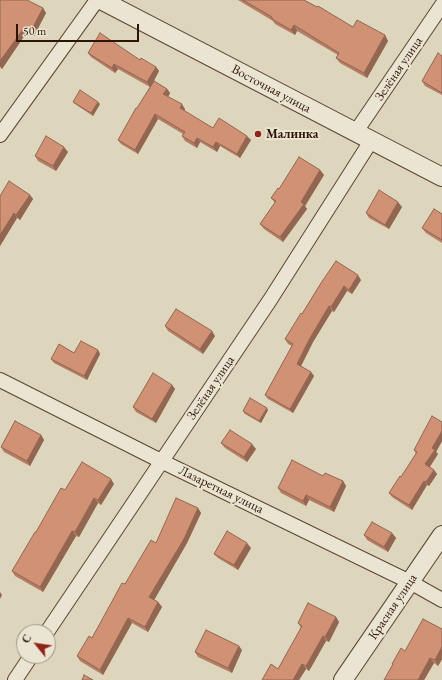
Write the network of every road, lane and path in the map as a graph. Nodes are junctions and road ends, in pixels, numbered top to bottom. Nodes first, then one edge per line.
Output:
1 (97, 0) edge
2 (101, 0) edge
3 (442, 4) edge
4 (0, 135) edge
5 (363, 137) junction
6 (442, 177) edge
7 (0, 380) edge
8 (161, 461) junction
9 (442, 535) edge
10 (410, 582) junction
11 (442, 600) edge
12 (52, 624) edge
13 (26, 664) edge
14 (15, 680) edge
15 (343, 680) edge

1 - 4 street
2 - 5 street, Восточная улица
3 - 5 street, Зелёная улица
5 - 6 street, Восточная улица
5 - 8 street, Зелёная улица
7 - 8 street, Лазаретная улица
8 - 10 street, Лазаретная улица
8 - 12 street, Зелёная улица
9 - 10 street, Красная улица
10 - 11 street, Лазаретная улица
10 - 15 street, Красная улица
13 - 14 street

